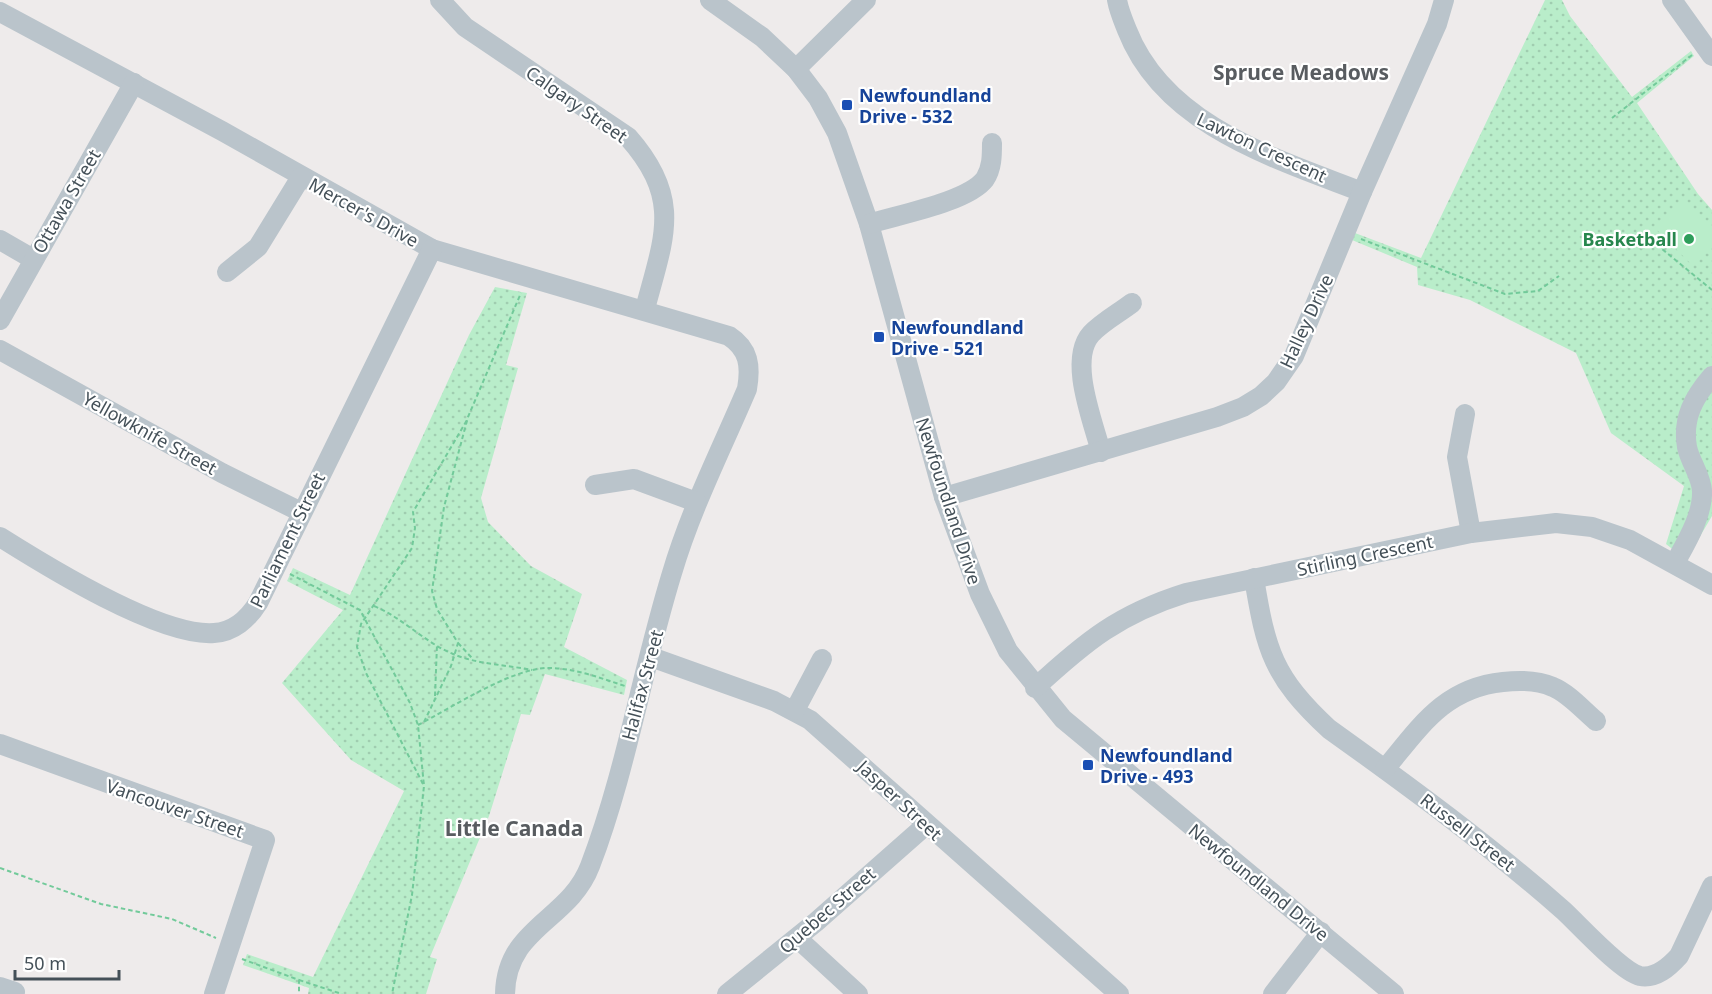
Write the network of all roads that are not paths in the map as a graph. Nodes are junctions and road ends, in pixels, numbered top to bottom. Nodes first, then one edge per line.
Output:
1 (440, 0) edge
2 (710, 0) edge
3 (866, 0) edge
4 (1117, 0) edge
5 (1444, 0) edge
6 (1672, 0) edge
7 (0, 12) edge
8 (1703, 54) edge
9 (796, 69) junction
10 (134, 83) junction
11 (992, 143) dead end
12 (301, 177) junction
13 (1362, 192) junction
14 (869, 224) junction
15 (0, 240) edge
16 (432, 249) junction
17 (33, 259) junction
18 (227, 272) dead end
19 (1132, 303) dead end
20 (645, 309) junction
21 (0, 320) edge
22 (0, 350) edge
23 (748, 356) joint
24 (1712, 376) edge
25 (1465, 414) dead end
26 (1101, 452) junction
27 (595, 485) dead end
28 (944, 497) junction
29 (696, 502) junction
30 (301, 512) junction
31 (1471, 533) junction
32 (0, 537) edge
33 (1675, 563) junction
34 (1254, 578) junction
35 (1712, 585) edge
36 (651, 657) junction
37 (822, 659) dead end
38 (1035, 687) junction
39 (795, 711) junction
40 (1596, 721) dead end
41 (0, 744) edge
42 (1385, 769) junction
43 (926, 825) junction
44 (1712, 886) edge
45 (1321, 933) junction
46 (797, 938) junction
47 (213, 994) edge
48 (505, 994) edge
49 (727, 994) edge
50 (858, 994) edge
51 (1119, 994) edge
52 (1273, 994) edge
53 (1394, 994) edge

1 - 20 street, Calgary Street
2 - 9 street, Newfoundland Drive
3 - 9 street
4 - 13 street, Lawton Crescent
5 - 13 street, Halley Drive
6 - 8 street
7 - 10 street, Mercer's Drive
9 - 14 street, Newfoundland Drive
10 - 12 street, Mercer's Drive
10 - 17 street, Ottawa Street
11 - 14 street
12 - 16 street, Mercer's Drive
12 - 18 street
13 - 26 street, Halley Drive
14 - 28 street, Newfoundland Drive
15 - 17 street
16 - 20 street, Mercer's Drive
16 - 30 street, Parliament Street
17 - 21 street, Ottawa Street
19 - 26 street
20 - 23 street, Mercer's Drive
22 - 30 street, Yellowknife Street
23 - 29 street, Halifax Street
24 - 33 street
25 - 31 street
26 - 28 street, Halley Drive
27 - 29 street
28 - 38 street, Newfoundland Drive
29 - 36 street, Halifax Street
30 - 32 street, Parliament Street
31 - 33 street, Stirling Crescent
31 - 34 street, Stirling Crescent
33 - 35 street, Stirling Crescent
34 - 38 street, Stirling Crescent
34 - 42 street, Russell Street
36 - 39 street, Jasper Street
36 - 48 street, Halifax Street
37 - 39 street
38 - 45 street, Newfoundland Drive
39 - 43 street, Jasper Street
40 - 42 street
41 - 47 street, Vancouver Street
42 - 44 street, Russell Street
43 - 46 street, Quebec Street
43 - 51 street, Jasper Street
45 - 52 street
45 - 53 street, Newfoundland Drive
46 - 49 street, Quebec Street
46 - 50 street

